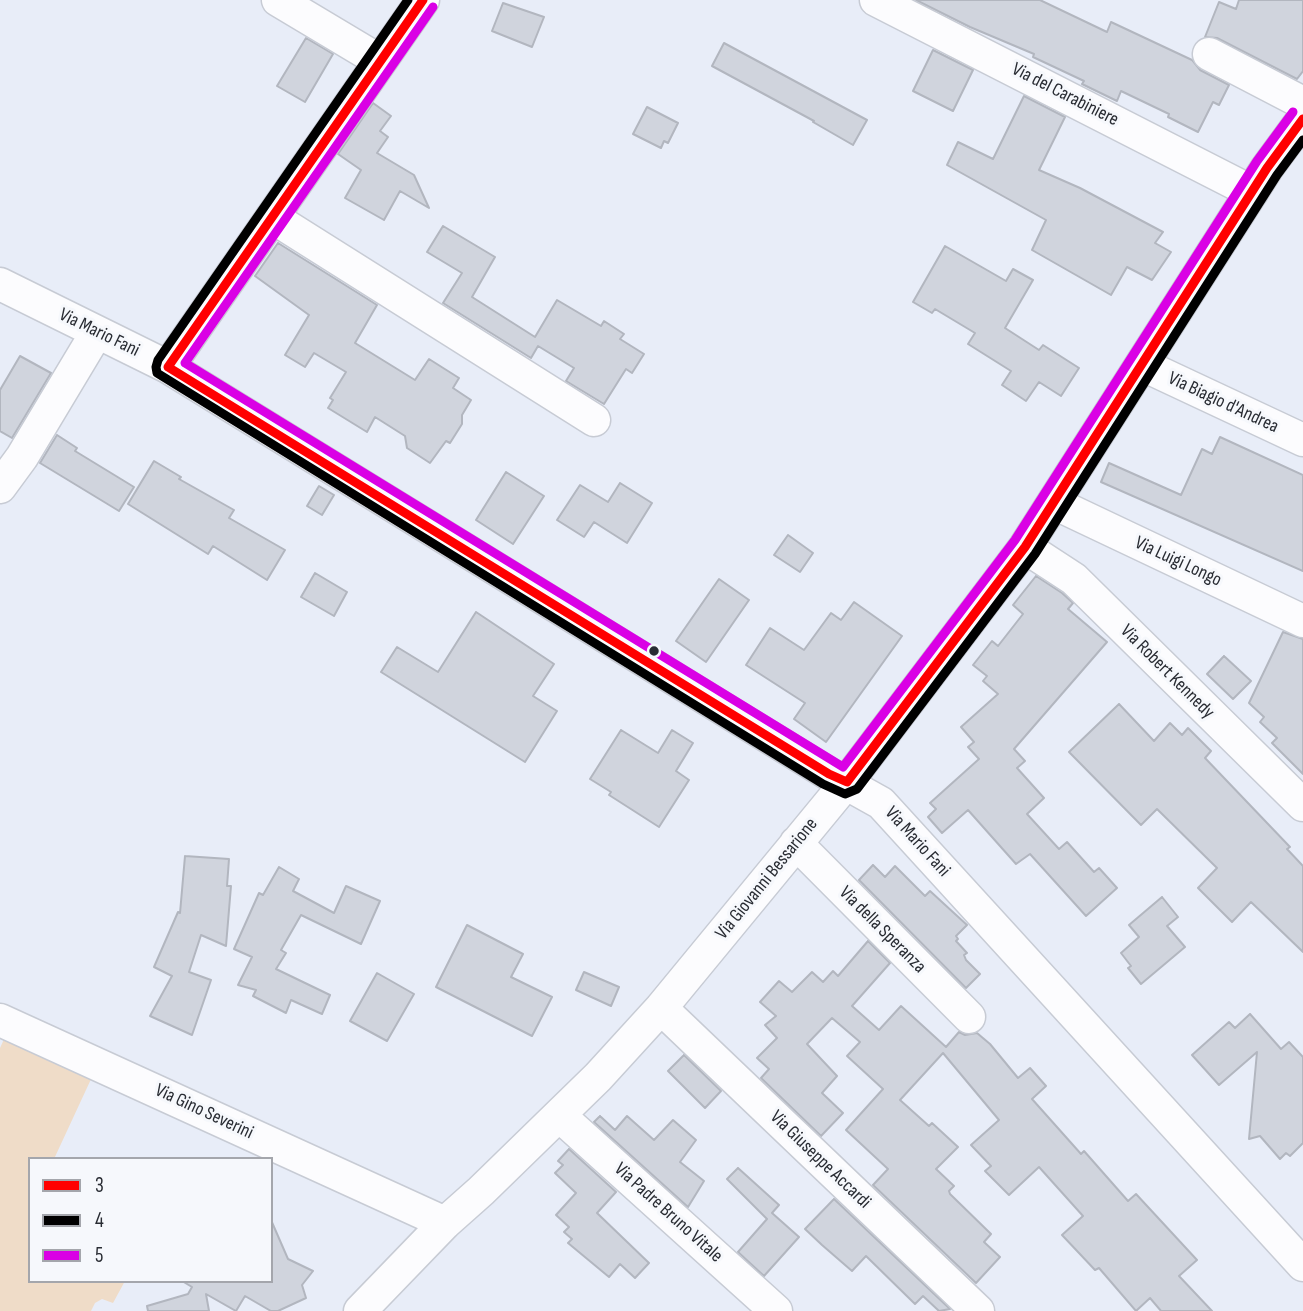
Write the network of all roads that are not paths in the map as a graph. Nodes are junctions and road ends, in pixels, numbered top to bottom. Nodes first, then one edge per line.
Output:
1 (278, 0) edge
2 (423, 0) edge
3 (880, 1) edge
4 (1209, 54) dead end
5 (380, 61) junction
6 (1303, 103) edge
7 (1303, 119) edge
8 (1252, 192) junction
9 (272, 218) junction
10 (0, 284) edge
11 (97, 332) junction
12 (1143, 365) junction
13 (168, 367) junction
14 (594, 420) dead end
15 (1303, 440) edge
16 (0, 487) edge
17 (1054, 503) junction
18 (1025, 547) junction
19 (1303, 621) edge
20 (847, 782) junction
21 (1303, 805) edge
22 (796, 843) junction
23 (662, 1008) junction
24 (969, 1017) dead end
25 (0, 1020) edge
26 (560, 1116) junction
27 (445, 1223) junction
28 (1303, 1265) edge
29 (360, 1311) edge
30 (776, 1311) edge
31 (978, 1311) edge

1 - 5 street
2 - 5 street
3 - 8 street, Via del Carabiniere
4 - 6 street
5 - 9 street
7 - 8 street, Via Giovanni Bessarione
8 - 12 street, Via Giovanni Bessarione
9 - 13 street
9 - 14 street
10 - 11 street, Via Mario Fani
11 - 13 street, Via Mario Fani
11 - 16 street
12 - 15 street, Via Biagio d'Andrea
12 - 17 street, Via Giovanni Bessarione
13 - 20 street, Via Mario Fani
17 - 18 street, Via Giovanni Bessarione
17 - 19 street, Via Luigi Longo
18 - 20 street, Via Giovanni Bessarione
18 - 21 street, Via Robert Kennedy
20 - 22 street, Via Giovanni Bessarione
20 - 28 street, Via Mario Fani
22 - 23 street, Via Giovanni Bessarione
22 - 24 street, Via della Speranza
23 - 26 street, Via Giovanni Bessarione
23 - 31 street, Via Giuseppe Accardi
25 - 27 street, Via Gino Severini
26 - 27 street, Via Giovanni Bessarione
26 - 30 street, Via Padre Bruno Vitale
27 - 29 street, Via Giovanni Bessarione

